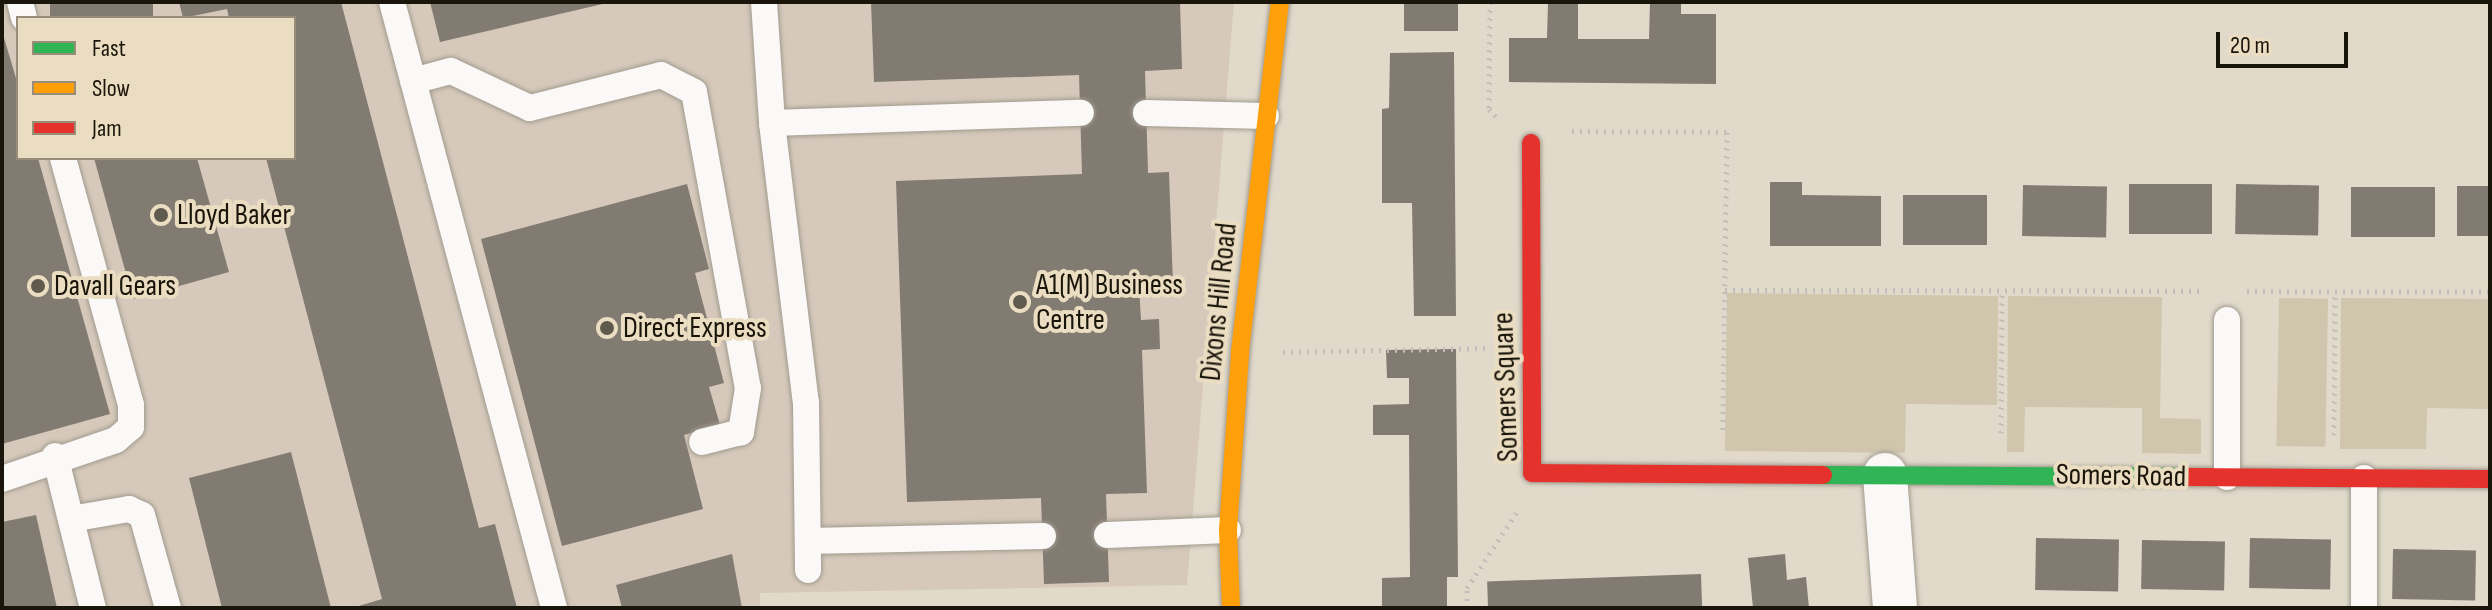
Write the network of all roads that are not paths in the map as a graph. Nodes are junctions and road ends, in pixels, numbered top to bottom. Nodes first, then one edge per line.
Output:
1 (392, 2) edge
2 (764, 2) edge
3 (1280, 2) edge
4 (413, 81) junction
5 (1081, 113) dead end
6 (1146, 113) dead end
7 (1266, 116) junction
8 (772, 123) junction
9 (1531, 143) road end
10 (64, 160) edge
11 (2227, 320) dead end
12 (702, 442) dead end
13 (55, 456) junction
14 (1885, 475) junction
15 (2227, 477) junction
16 (2364, 478) junction
17 (2, 479) edge
18 (2490, 479) edge
19 (71, 519) junction
20 (1228, 530) junction
21 (1107, 535) dead end
22 (1043, 536) dead end
23 (808, 541) junction
24 (808, 570) dead end
25 (93, 608) edge
26 (168, 608) edge
27 (554, 608) edge
28 (1231, 608) edge
29 (1895, 608) edge
30 (2364, 608) edge

1 - 4 lane
2 - 8 lane
3 - 7 street, Dixons Hill Road
4 - 12 lane
4 - 27 lane
5 - 8 lane
6 - 7 lane
7 - 20 street, Dixons Hill Road
8 - 23 lane
9 - 14 street, Somers Square
10 - 13 lane
11 - 15 lane
13 - 17 lane
13 - 19 lane
14 - 15 street, Somers Road
14 - 29 street
15 - 16 street, Somers Road
16 - 18 street, Somers Road
16 - 30 lane
19 - 25 lane
19 - 26 lane
20 - 21 lane
20 - 28 street, Dixons Hill Road
22 - 23 lane
23 - 24 lane

